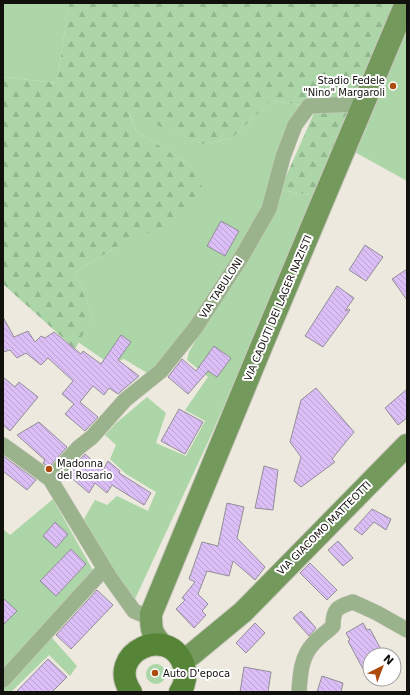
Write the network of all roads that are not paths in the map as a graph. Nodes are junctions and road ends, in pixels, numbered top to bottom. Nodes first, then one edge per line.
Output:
1 (406, 3) edge
2 (363, 106) junction
3 (3, 445) edge
4 (407, 445) edge
5 (50, 479) junction
6 (104, 569) junction
7 (148, 615) junction
8 (407, 630) edge
9 (162, 645) junction
10 (135, 651) junction
11 (3, 680) edge
12 (185, 680) edge
13 (131, 692) edge
14 (299, 692) edge

1 - 2 main road, VIA CADUTI DEI LAGER NAZISTI
2 - 5 street, VIA TABULONI
2 - 7 main road, VIA CADUTI DEI LAGER NAZISTI
3 - 5 street
4 - 12 main road, VIA GIACOMO MATTEOTTI
5 - 6 street
6 - 7 street
6 - 11 street
7 - 9 main road
7 - 10 main road, VIA CADUTI DEI LAGER NAZISTI
8 - 14 street
9 - 10 main road
9 - 12 main road
10 - 13 main road

